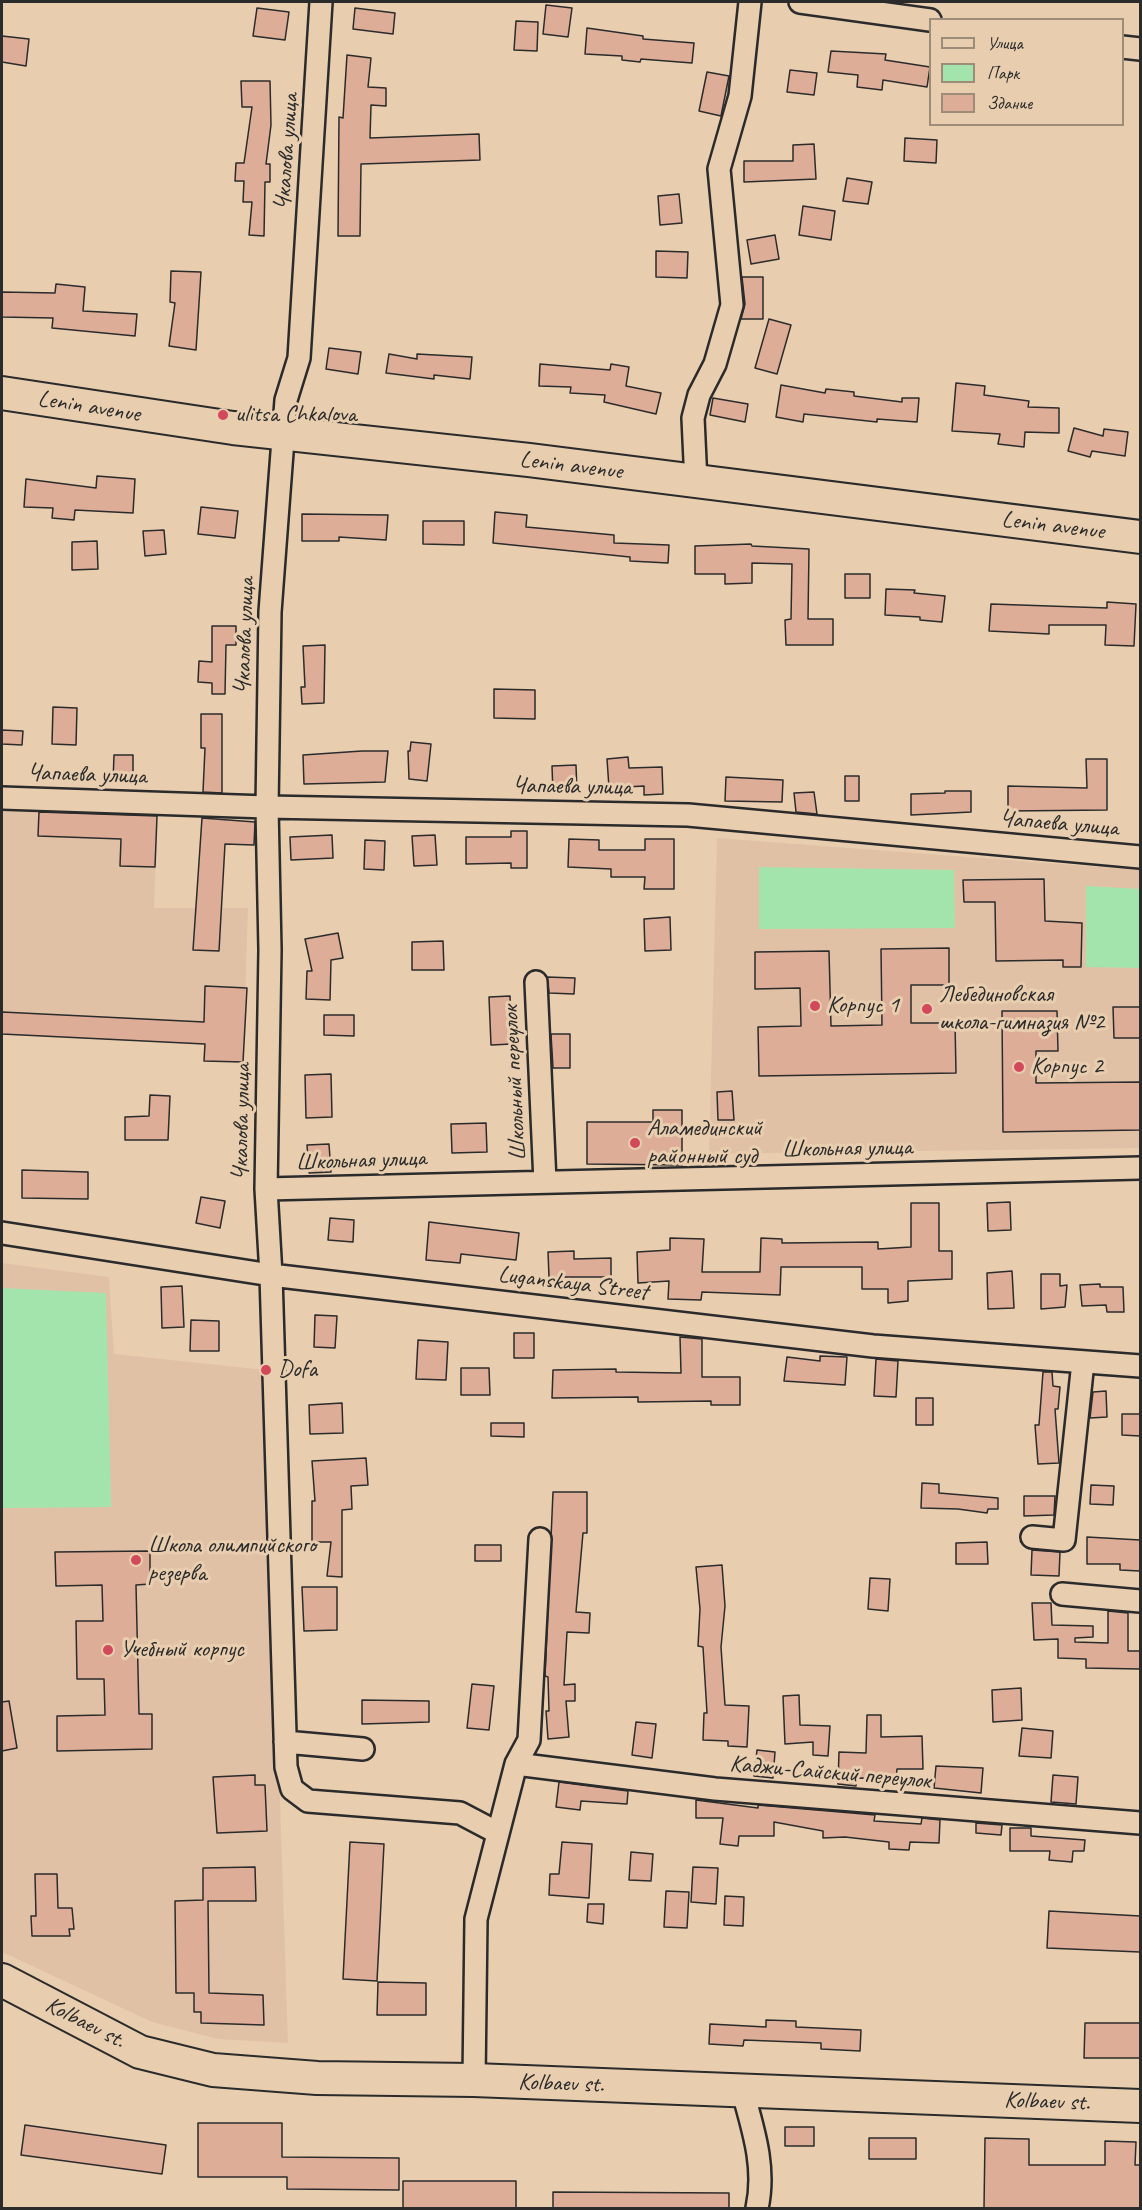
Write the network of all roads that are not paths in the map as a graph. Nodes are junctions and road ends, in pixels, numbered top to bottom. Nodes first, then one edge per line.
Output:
1 (321, 2) edge
2 (750, 2) edge
3 (800, 2) edge
4 (929, 20) edge
5 (1124, 47) edge
6 (1140, 50) edge
7 (2, 393) edge
8 (283, 434) junction
9 (696, 483) junction
10 (1140, 537) edge
11 (2, 798) edge
12 (267, 807) junction
13 (1140, 857) edge
14 (536, 982) dead end
15 (1140, 1168) edge
16 (545, 1182) junction
17 (266, 1189) junction
18 (2, 1233) edge
19 (271, 1275) junction
20 (1083, 1362) junction
21 (1140, 1366) edge
22 (1032, 1537) dead end
23 (540, 1539) dead end
24 (1062, 1594) dead end
25 (1140, 1601) edge
26 (285, 1742) junction
27 (363, 1749) dead end
28 (516, 1764) junction
29 (1140, 1823) edge
30 (498, 1833) junction
31 (2, 1980) edge
32 (474, 2080) junction
33 (742, 2090) junction
34 (1140, 2106) edge
35 (757, 2208) edge

1 - 8 street, Чкалова улица
2 - 9 street
3 - 4 street
5 - 6 street
7 - 8 main road, Lenin avenue
8 - 9 main road, Lenin avenue
8 - 12 street, Чкалова улица
9 - 10 main road, Lenin avenue
11 - 12 street, Чапаева улица
12 - 13 street, Чапаева улица
12 - 17 street, Чкалова улица
14 - 16 street, Школьный переулок
15 - 16 street, Школьная улица
16 - 17 street, Школьная улица
17 - 19 street, Чкалова улица
18 - 19 street, Luganskaya Street
19 - 20 street, Luganskaya Street
19 - 26 street
20 - 21 street, Luganskaya Street
20 - 22 street
23 - 28 street
24 - 25 street
26 - 27 street
26 - 30 street
28 - 29 street, Каджи-Сайский переулок
28 - 30 street
30 - 32 street
31 - 32 main road, Kolbaev st.
32 - 33 main road, Kolbaev st.
33 - 34 main road, Kolbaev st.
33 - 35 street

